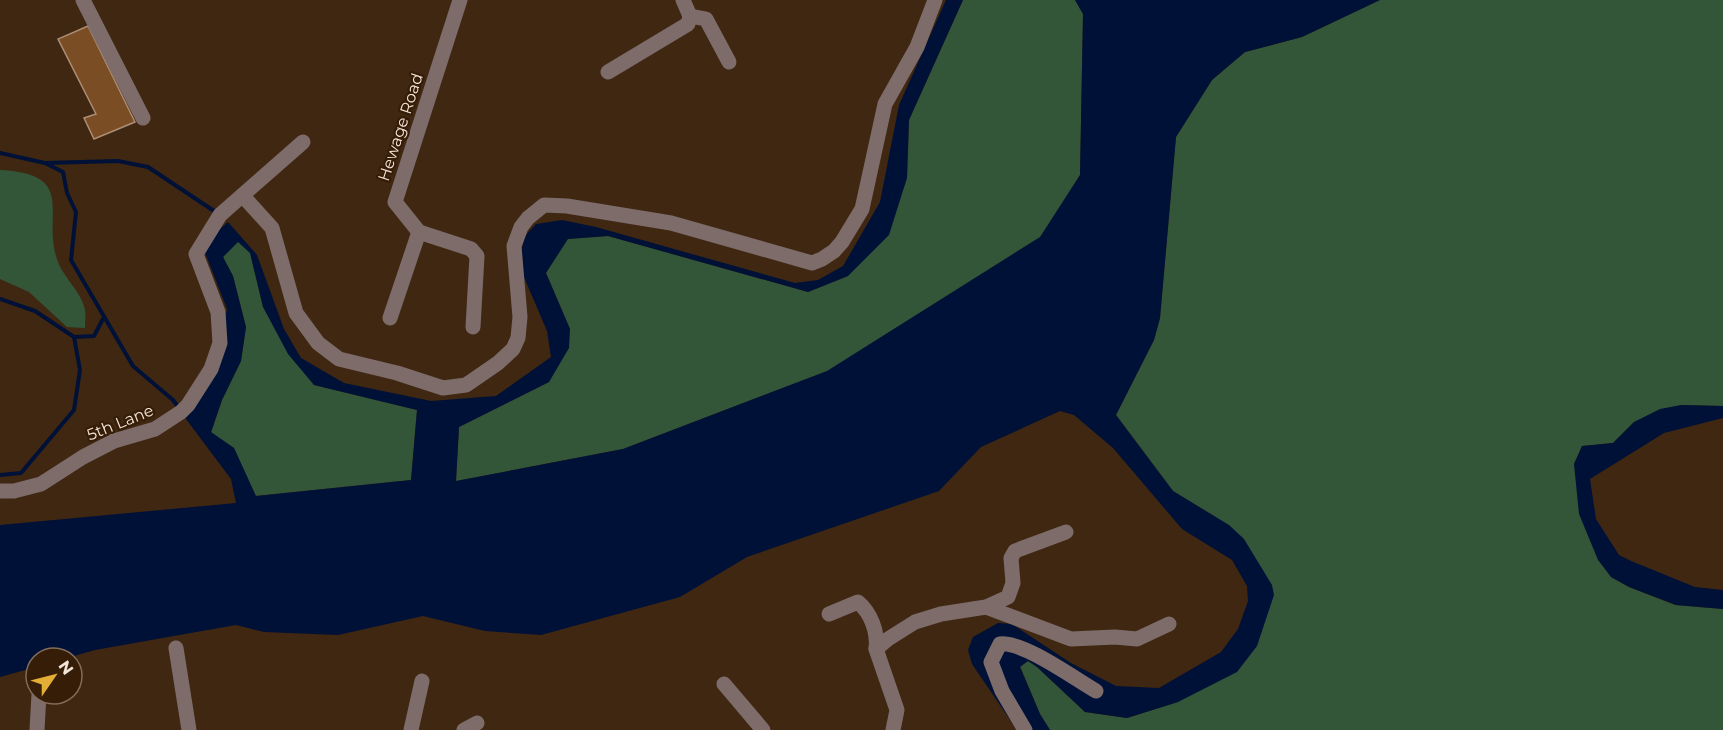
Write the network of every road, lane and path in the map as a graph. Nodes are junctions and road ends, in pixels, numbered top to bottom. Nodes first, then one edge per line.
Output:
1 (83, 0) edge
2 (460, 0) edge
3 (683, 0) edge
4 (935, 0) edge
5 (690, 16) junction
6 (729, 63) dead end
7 (608, 72) dead end
8 (142, 118) dead end
9 (303, 142) dead end
10 (243, 196) junction
11 (419, 232) junction
12 (390, 318) dead end
13 (473, 327) dead end
14 (0, 491) edge
15 (1066, 532) dead end
16 (986, 607) junction
17 (829, 614) dead end
18 (1169, 624) dead end
19 (176, 648) dead end
20 (876, 649) junction
21 (422, 681) dead end
22 (724, 684) dead end
23 (1096, 691) dead end
24 (38, 706) edge
25 (37, 730) edge
26 (189, 730) edge
27 (411, 730) edge
28 (763, 730) edge
29 (893, 730) edge
30 (1024, 730) edge

1 - 8 street
2 - 11 street, Hewage Road
3 - 5 street
4 - 10 street
5 - 6 street
5 - 7 street
9 - 10 street, 5th Lane
10 - 14 street, 5th Lane
11 - 12 street
11 - 13 street
15 - 16 street
16 - 18 street
16 - 20 street
17 - 20 street
19 - 26 street
20 - 29 street
21 - 27 street
22 - 28 street
23 - 30 street
24 - 25 street

